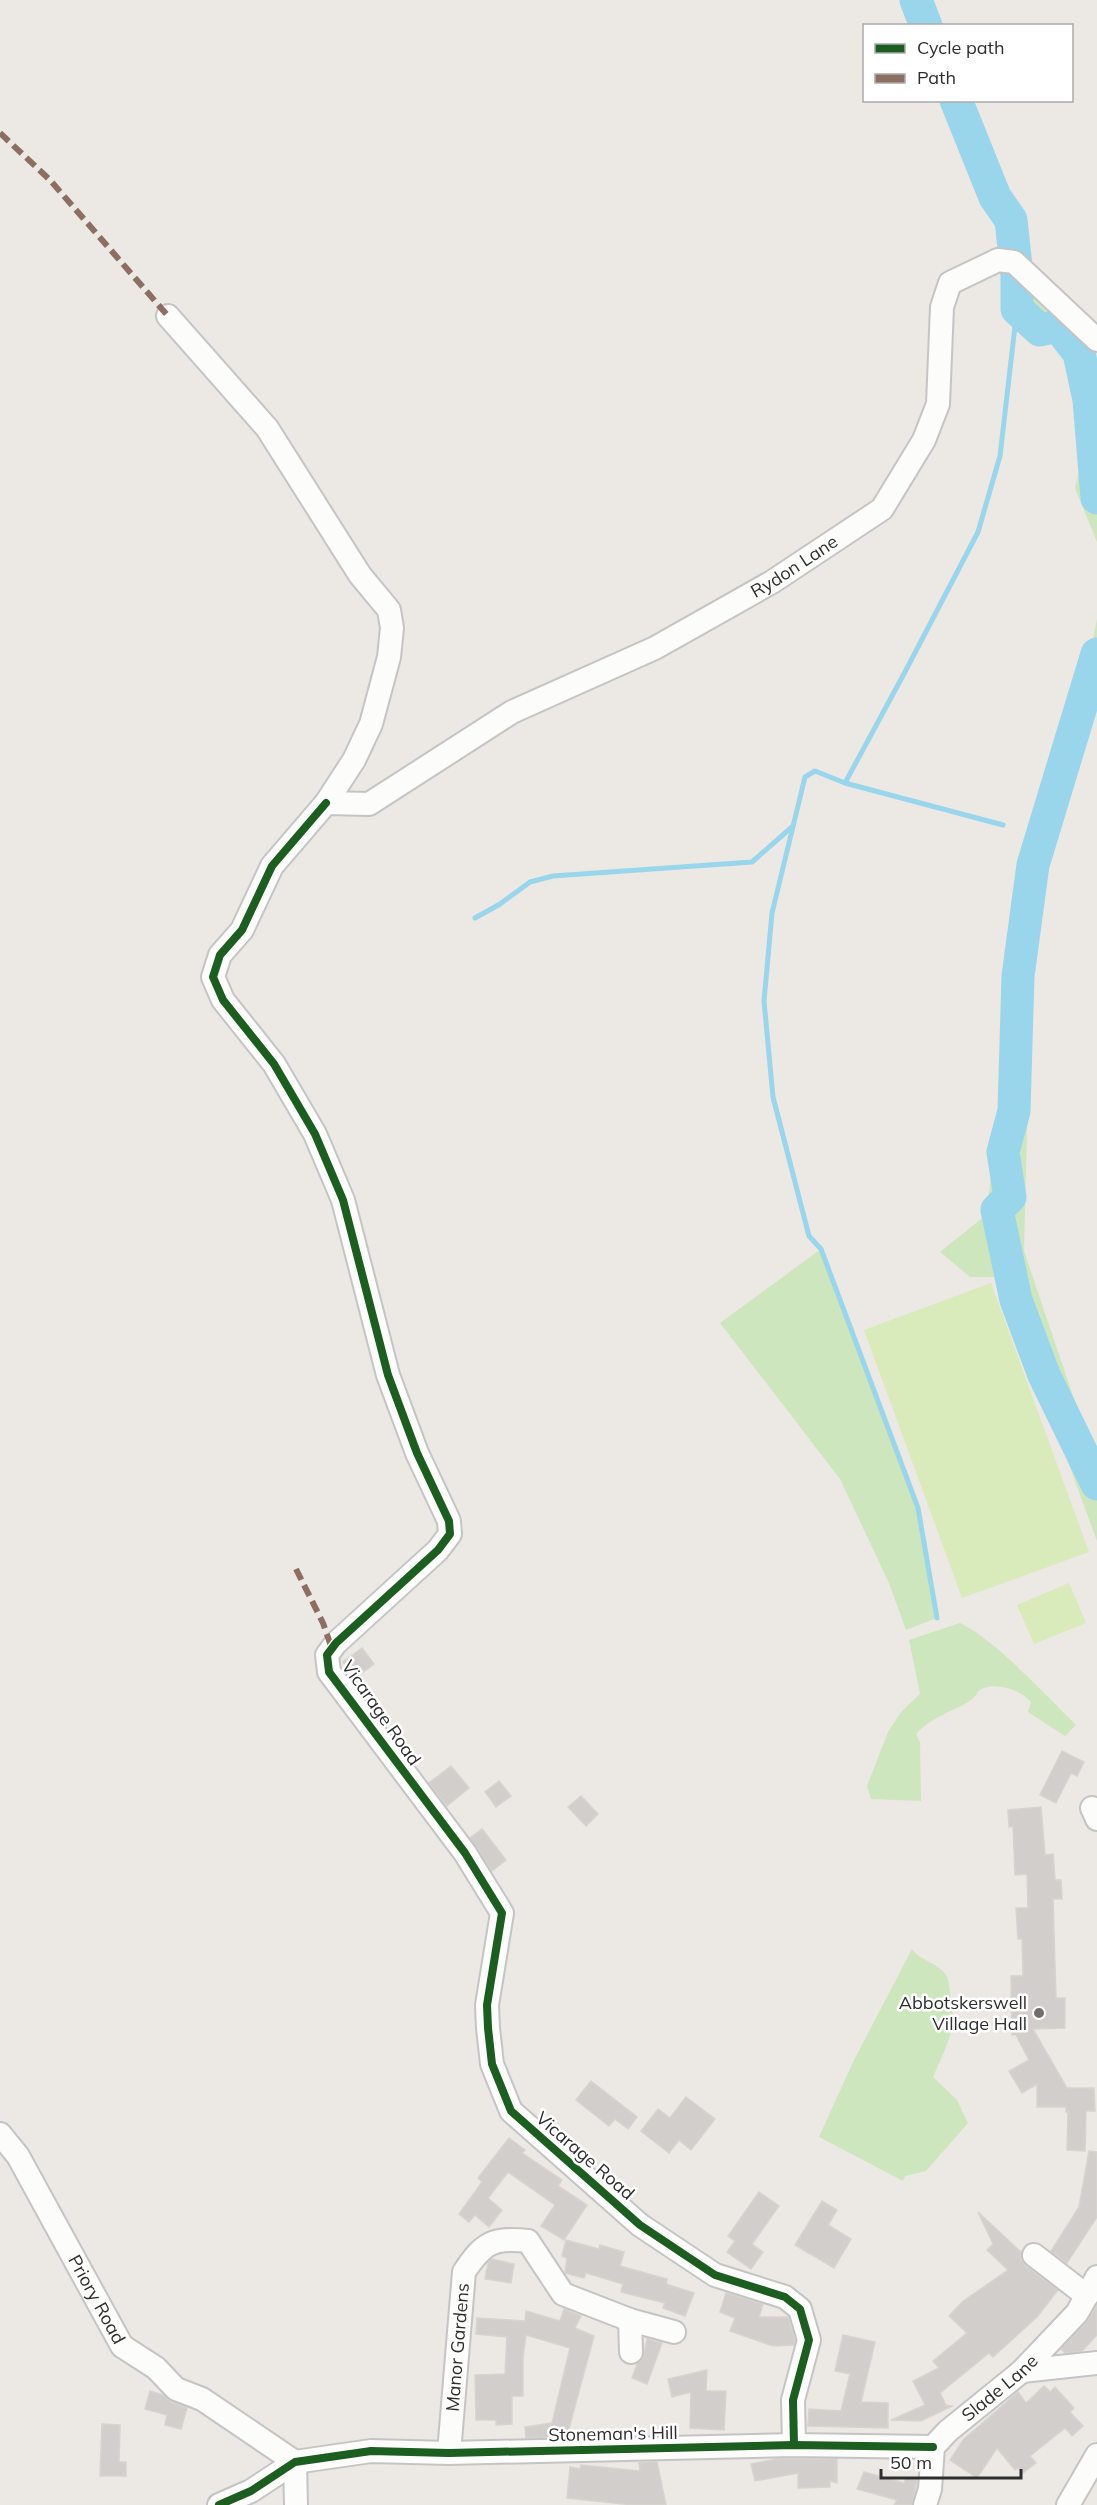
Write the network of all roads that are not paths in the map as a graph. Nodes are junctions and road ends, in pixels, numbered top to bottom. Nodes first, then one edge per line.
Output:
1 (168, 316) dead end
2 (1097, 340) edge
3 (326, 803) junction
4 (0, 2134) edge
5 (1034, 2255) dead end
6 (1094, 2283) edge
7 (630, 2320) junction
8 (674, 2332) dead end
9 (632, 2352) dead end
10 (1097, 2363) edge
11 (1022, 2371) junction
12 (794, 2445) junction
13 (933, 2447) junction
14 (449, 2453) junction
15 (1097, 2455) edge
16 (295, 2462) junction
17 (219, 2505) edge
18 (296, 2505) edge
19 (925, 2505) edge
20 (1068, 2505) edge

1 - 3 street
2 - 3 street, Rydon Lane
3 - 12 street, Vicarage Road
4 - 16 street, Priory Road
5 - 6 street
6 - 11 street, Slade Lane
7 - 8 street, Manor Gardens
7 - 9 street
7 - 14 street, Manor Gardens
10 - 11 street
11 - 13 street, Slade Lane
12 - 13 street, Stoneman's Hill
12 - 14 street, Stoneman's Hill
13 - 19 street
14 - 16 street, Stoneman's Hill
15 - 20 street
16 - 17 street
16 - 18 street

